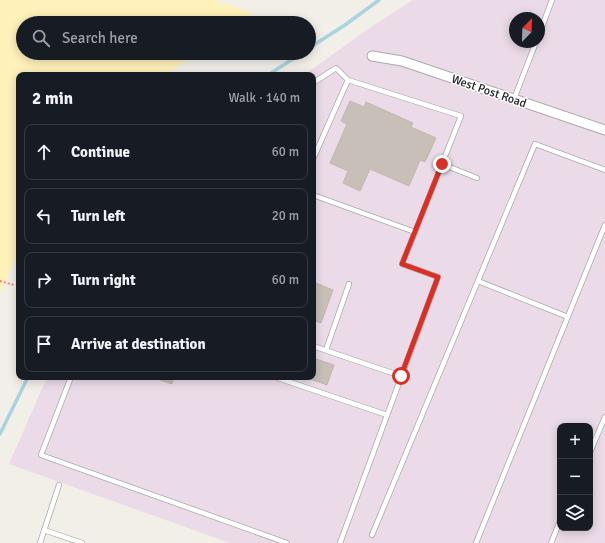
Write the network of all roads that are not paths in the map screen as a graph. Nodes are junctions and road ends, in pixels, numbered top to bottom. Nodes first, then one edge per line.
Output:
1 (552, 0) edge
2 (545, 19) edge
3 (534, 48) edge
4 (372, 56) dead end
5 (348, 80) junction
6 (316, 81) edge
7 (514, 99) junction
8 (605, 130) edge
9 (316, 152) edge
10 (442, 164) junction
11 (605, 170) edge
12 (478, 178) dead end
13 (316, 195) edge
14 (605, 225) edge
15 (415, 232) junction
16 (478, 281) junction
17 (349, 284) dead end
18 (568, 317) junction
19 (316, 347) edge
20 (326, 350) junction
21 (401, 376) junction
22 (70, 380) edge
23 (284, 380) edge
24 (387, 415) junction
25 (605, 417) edge
26 (593, 445) edge
27 (59, 485) dead end
28 (557, 528) edge
29 (44, 530) junction
30 (372, 535) dead end
31 (40, 543) edge
32 (82, 543) edge
33 (287, 543) edge
34 (340, 543) edge
35 (476, 543) edge
36 (551, 543) edge

1 - 2 lane
3 - 7 lane
4 - 7 street, West Post Road
5 - 6 lane
5 - 9 lane
5 - 10 lane
7 - 8 street, West Post Road
10 - 12 lane
10 - 15 lane
11 - 16 lane
13 - 15 lane
14 - 18 lane
15 - 21 lane
16 - 18 lane
16 - 30 lane
17 - 20 lane
18 - 35 lane
19 - 20 lane
20 - 21 lane
21 - 24 lane
22 - 33 lane
23 - 24 lane
24 - 34 lane
25 - 26 lane
27 - 29 lane
28 - 36 lane
29 - 31 lane
29 - 32 lane

